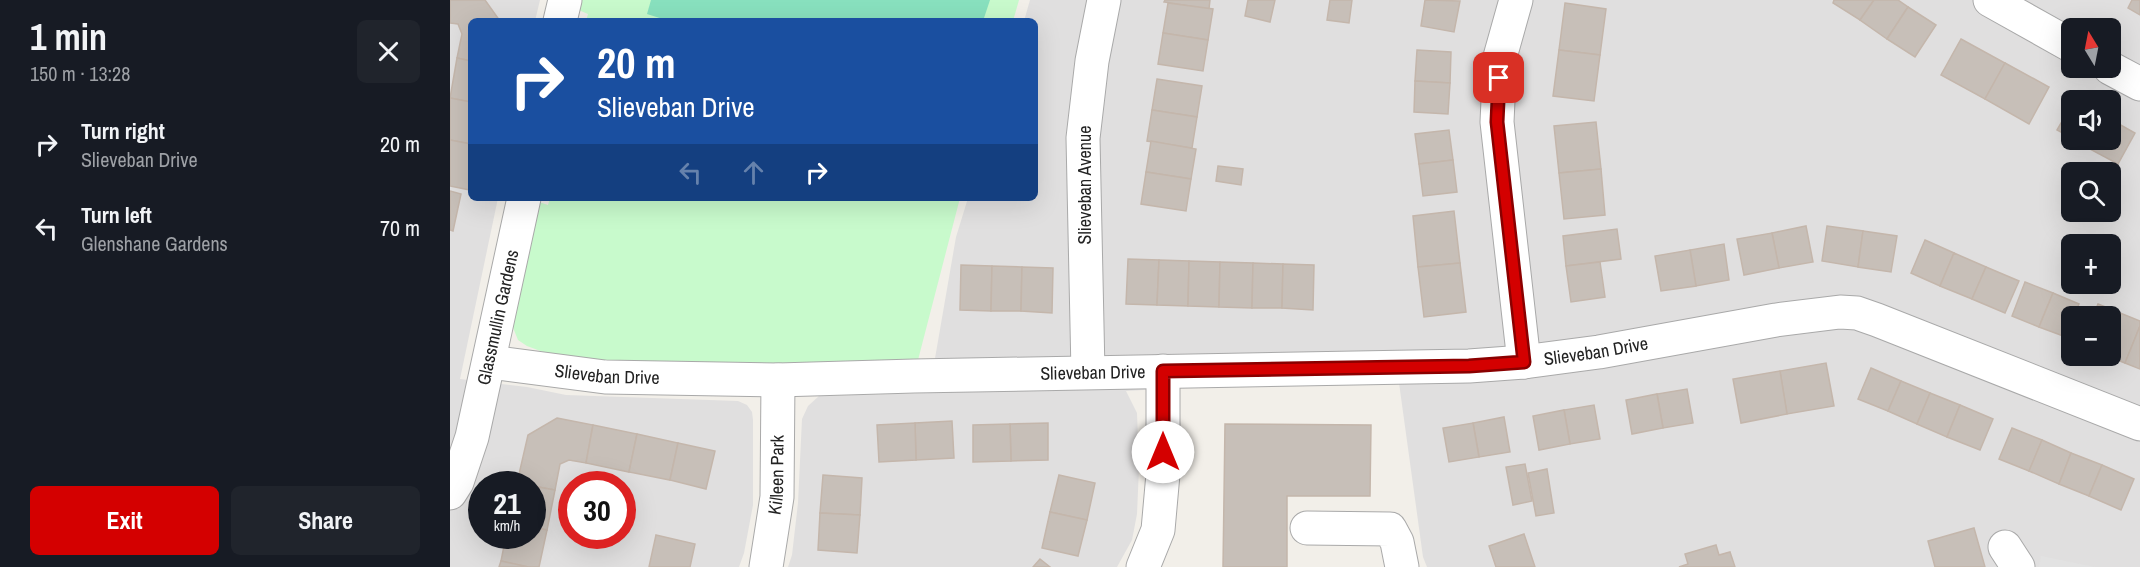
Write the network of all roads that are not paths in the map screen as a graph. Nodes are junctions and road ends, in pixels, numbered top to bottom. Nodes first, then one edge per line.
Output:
1 (565, 0) edge
2 (1104, 0) edge
3 (1516, 0) edge
4 (1990, 0) edge
5 (561, 18) edge
6 (2061, 40) edge
7 (2121, 74) edge
8 (2140, 84) edge
9 (523, 201) edge
10 (490, 362) junction
11 (1524, 362) junction
12 (1163, 371) junction
13 (1088, 372) junction
14 (778, 380) junction
15 (2140, 424) edge
16 (450, 493) edge
17 (1307, 528) dead end
18 (765, 567) edge
19 (1143, 567) edge
20 (1402, 567) edge

1 - 5 street
2 - 13 street, Slieveban Avenue
3 - 11 street
4 - 6 street
7 - 8 street
9 - 10 street, Glassmullin Gardens
10 - 14 street, Slieveban Drive
10 - 16 street, Glassmullin Gardens
11 - 12 street, Slieveban Drive
11 - 15 street, Slieveban Drive
12 - 13 street, Slieveban Drive
12 - 19 street
13 - 14 street, Slieveban Drive
14 - 18 street, Killeen Park
17 - 20 street

